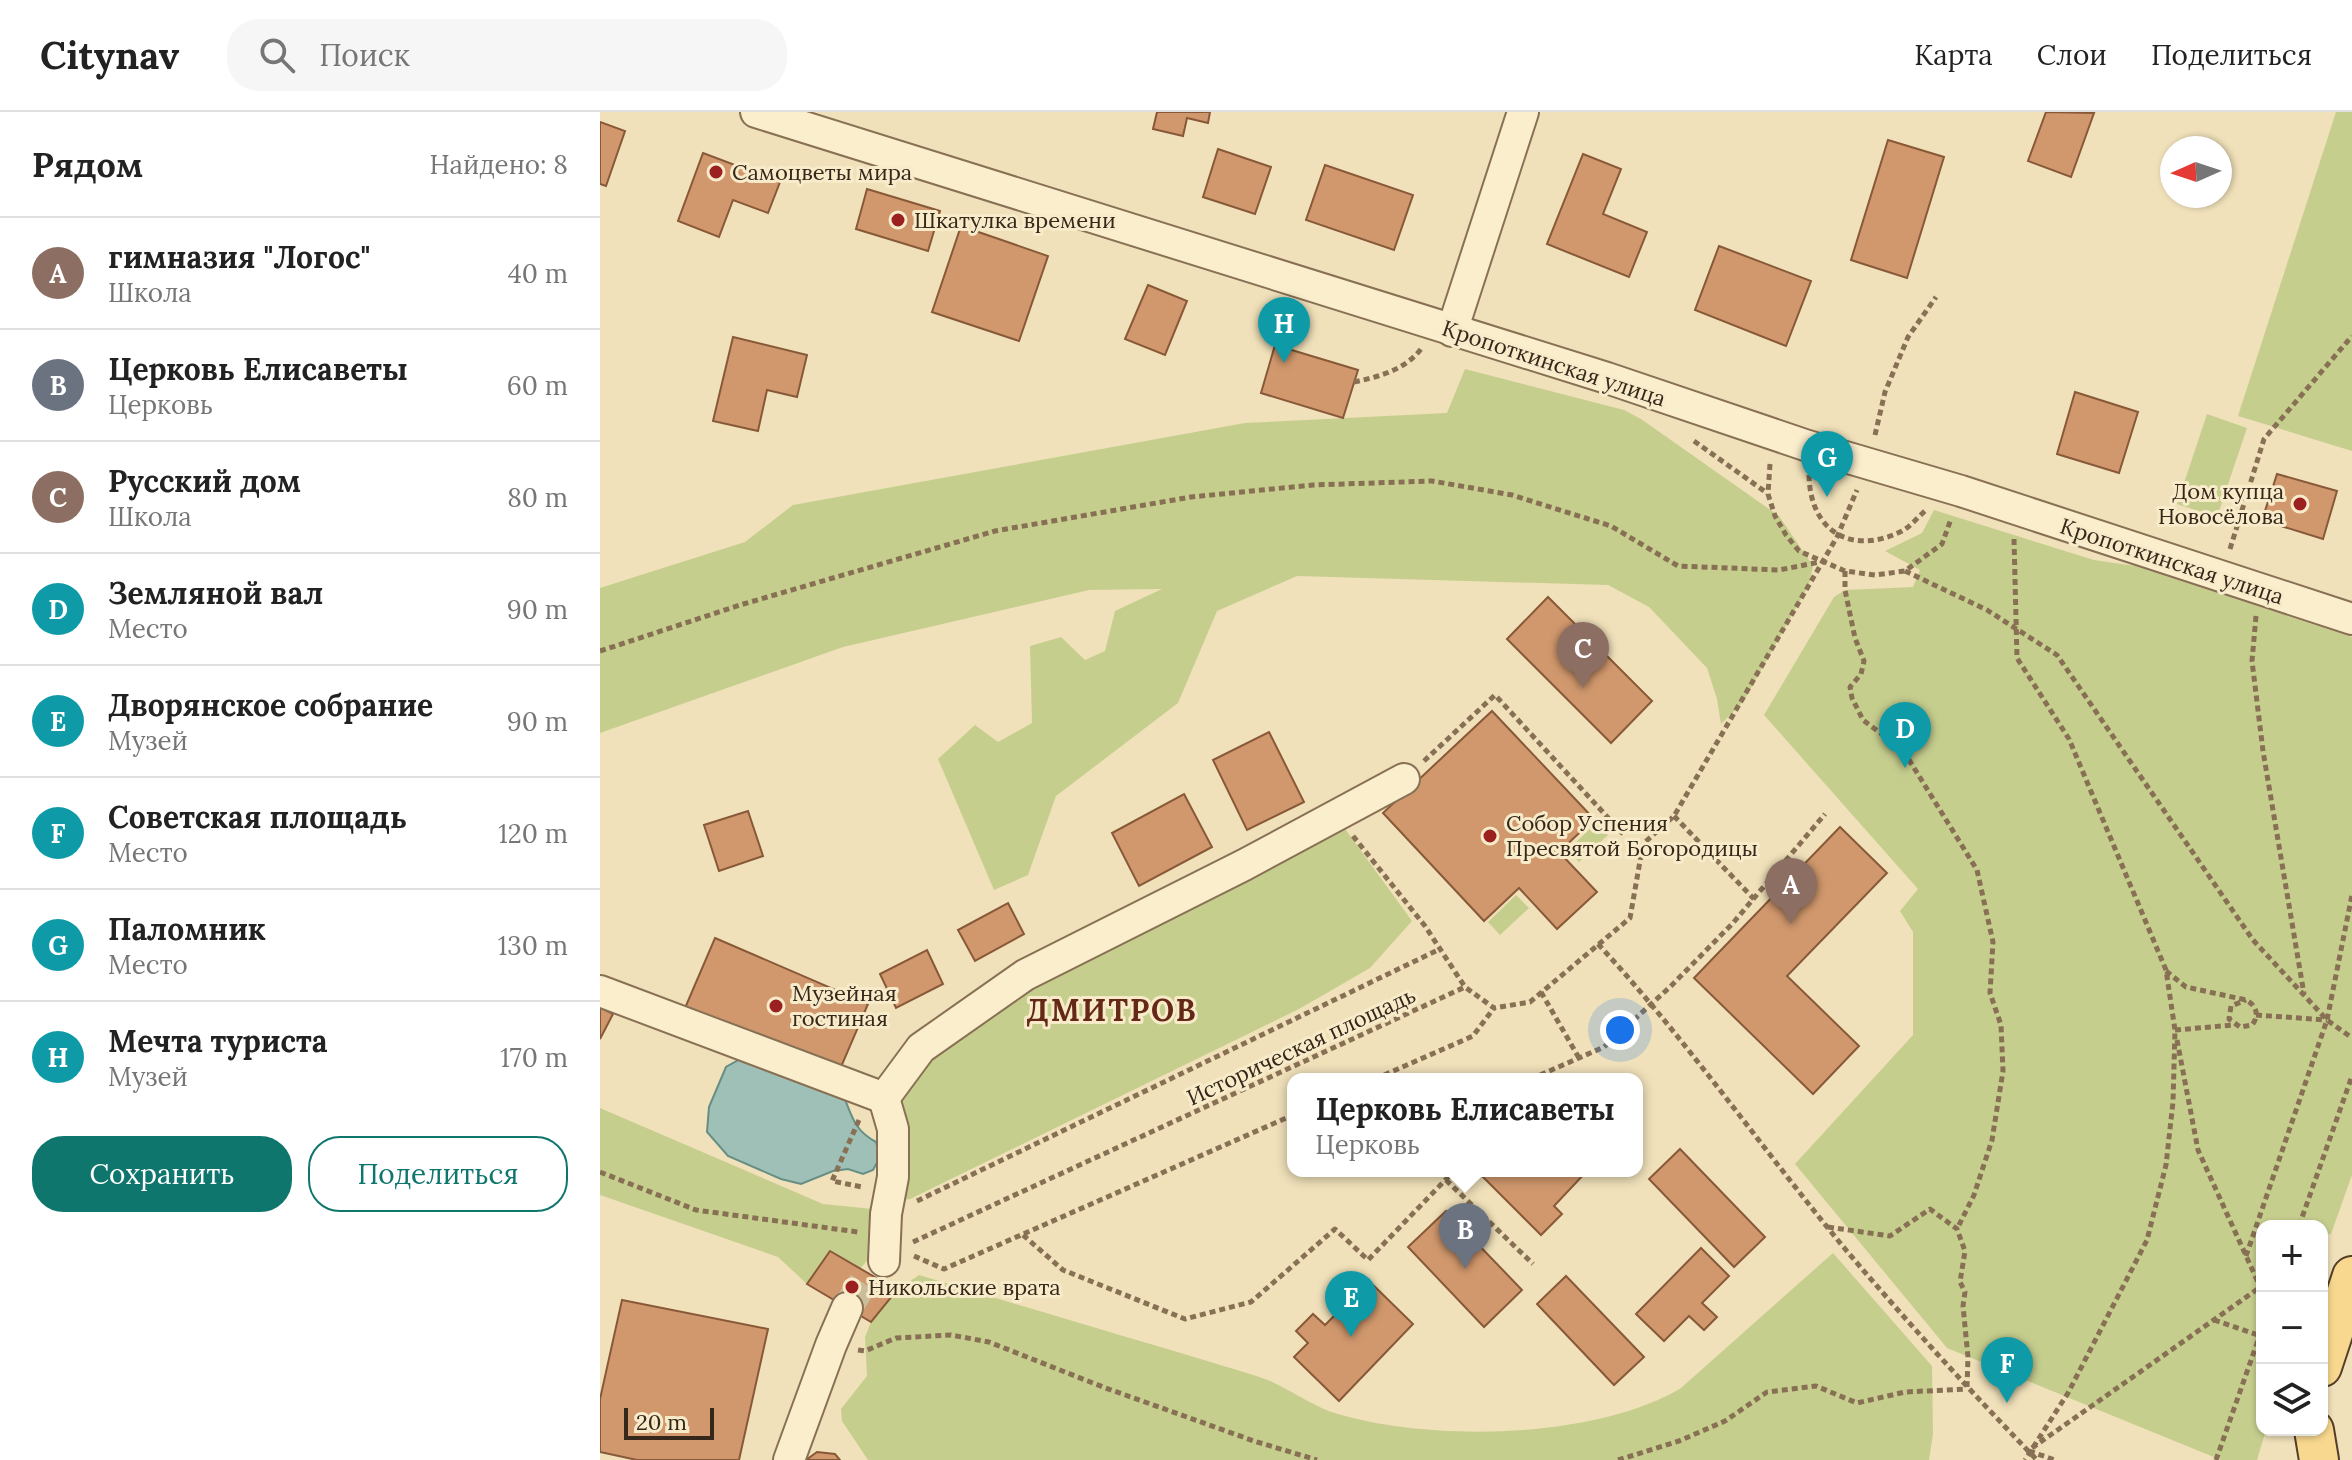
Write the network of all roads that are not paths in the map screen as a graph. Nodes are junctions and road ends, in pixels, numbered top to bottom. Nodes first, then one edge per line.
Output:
1 (756, 112) edge
2 (1523, 112) edge
3 (1446, 329) junction
4 (2352, 619) edge
5 (1404, 779) road end
6 (600, 991) edge
7 (884, 1098) junction
8 (884, 1255) tunnel mouth
9 (2352, 1276) edge
10 (847, 1308) tunnel mouth
11 (2323, 1364) edge
12 (2315, 1436) edge
13 (789, 1460) edge
14 (2319, 1460) edge

1 - 3 street, Кропоткинская улица
2 - 3 street
3 - 4 street, Кропоткинская улица
5 - 7 street
6 - 7 street
7 - 8 street
9 - 11 main road
10 - 13 street
12 - 14 main road

